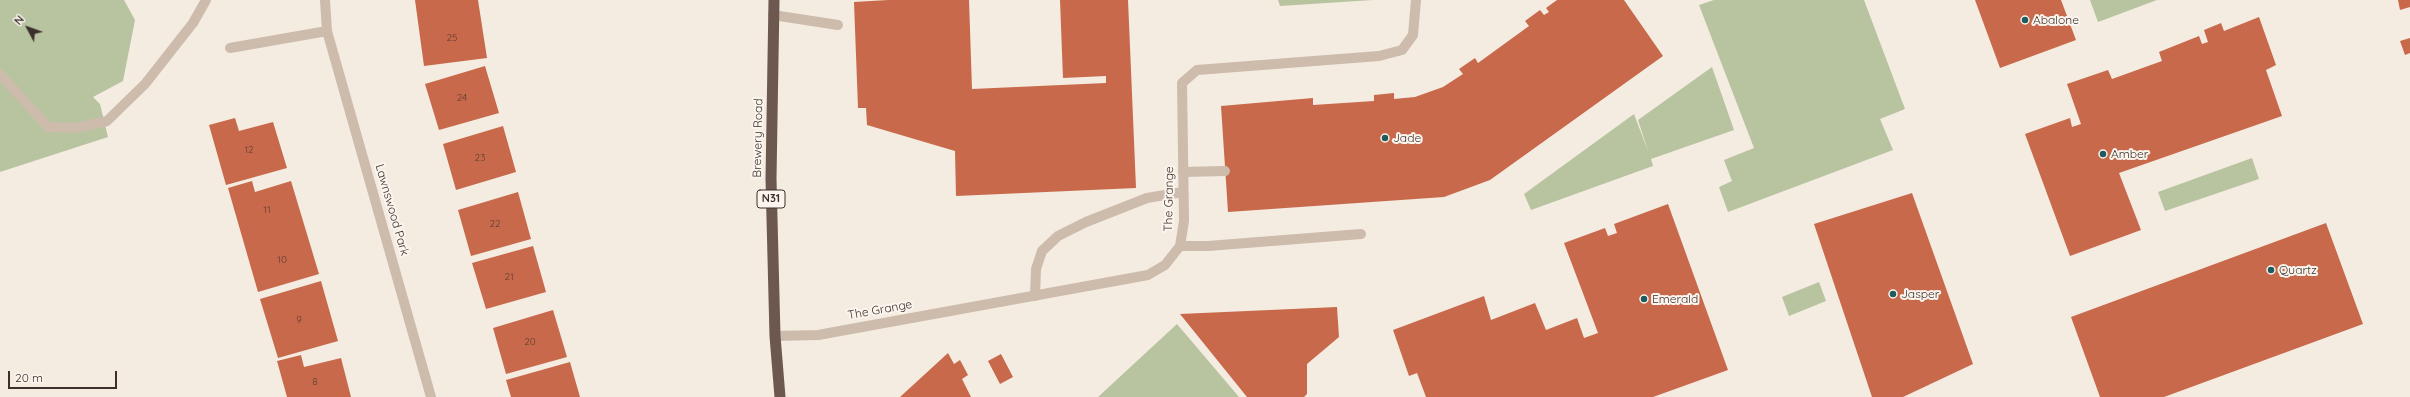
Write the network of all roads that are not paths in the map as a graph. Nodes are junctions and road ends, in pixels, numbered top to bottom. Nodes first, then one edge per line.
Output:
1 (206, 0) edge
2 (325, 0) edge
3 (774, 0) edge
4 (1416, 0) edge
5 (773, 15) junction
6 (838, 25) dead end
7 (327, 31) junction
8 (230, 48) dead end
9 (0, 74) edge
10 (1225, 171) dead end
11 (1183, 172) junction
12 (1183, 192) junction
13 (1361, 234) dead end
14 (1180, 246) junction
15 (1034, 296) junction
16 (775, 336) junction
17 (431, 397) edge
18 (780, 397) edge

1 - 9 street
2 - 7 street, Lawnswood Park
3 - 5 highway, Brewery Road / N31
4 - 11 street, The Grange
5 - 6 street
5 - 16 highway, Brewery Road / N31
7 - 8 street
7 - 17 street, Lawnswood Park
10 - 11 street
11 - 12 street, The Grange
12 - 14 street, The Grange
12 - 15 street
13 - 14 street
14 - 15 street, The Grange
15 - 16 street, The Grange
16 - 18 highway, Brewery Road / N31

